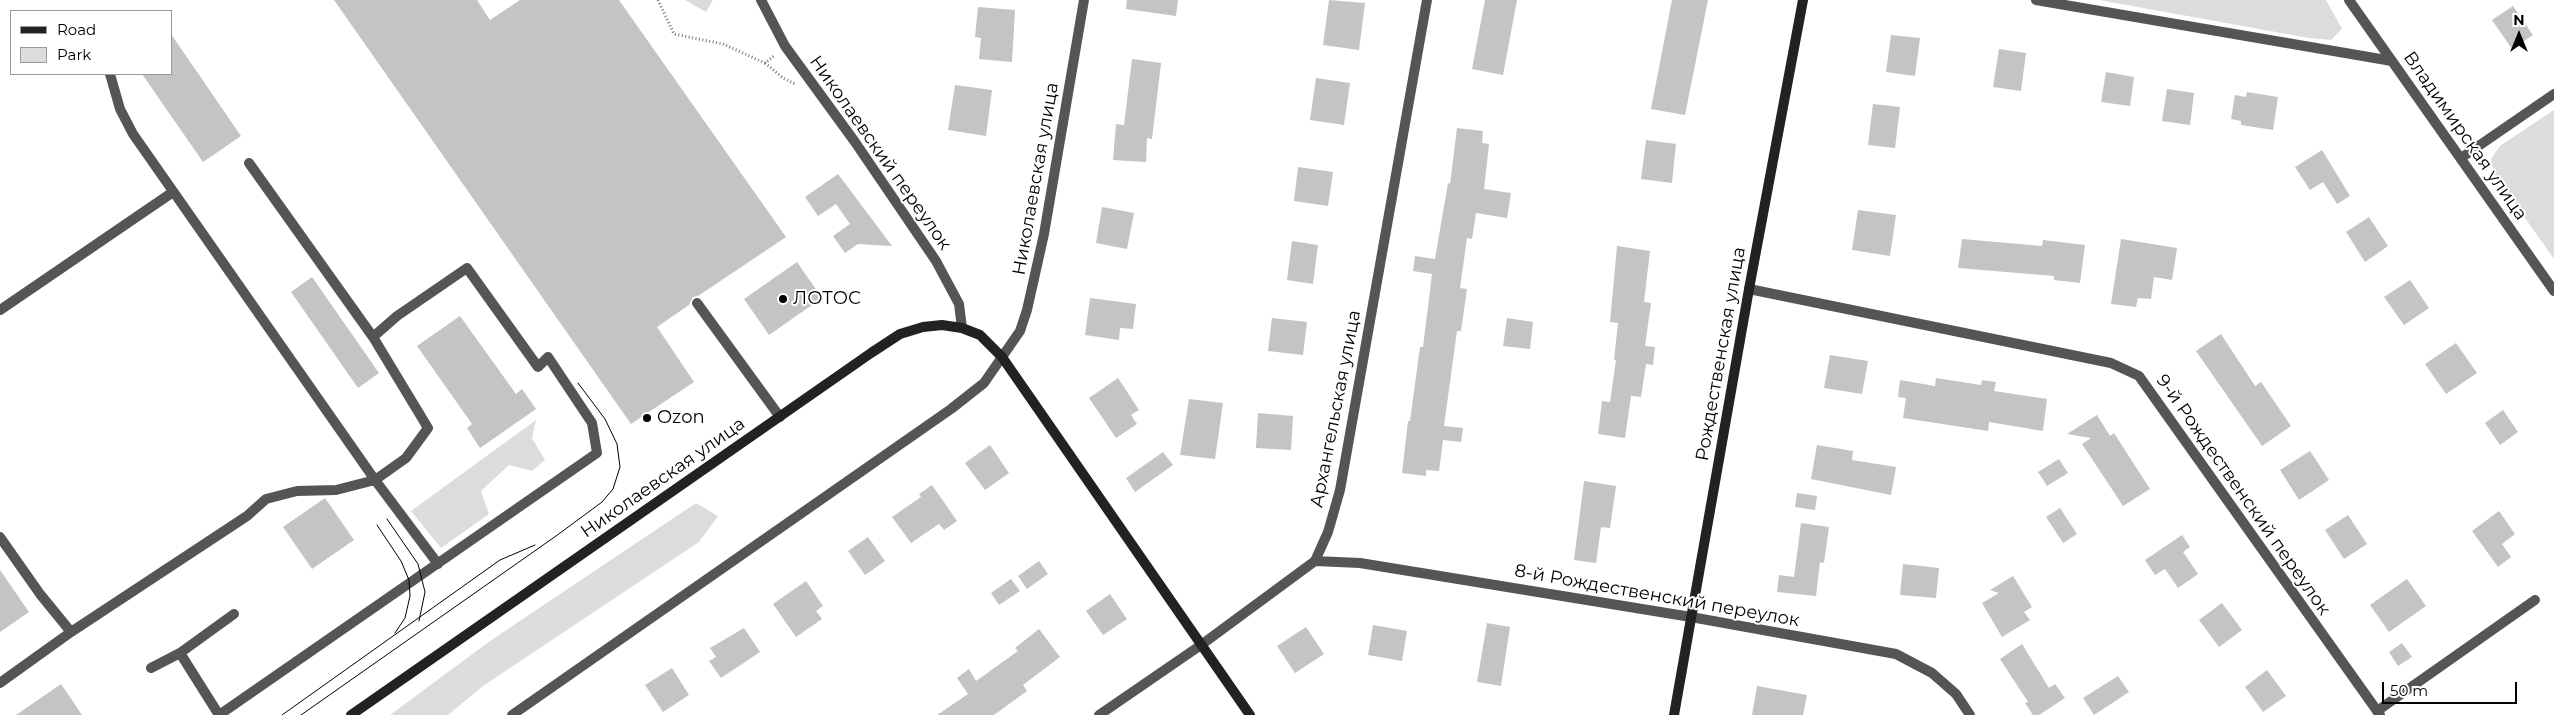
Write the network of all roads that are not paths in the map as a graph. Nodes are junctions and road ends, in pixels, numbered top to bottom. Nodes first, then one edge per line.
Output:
1 (761, 0) edge
2 (1084, 0) edge
3 (1427, 0) edge
4 (1803, 0) edge
5 (2036, 0) edge
6 (2349, 0) edge
7 (2392, 61) junction
8 (110, 75) edge
9 (2554, 94) edge
10 (2461, 158) junction
11 (249, 163) dead end
12 (172, 192) junction
13 (1749, 289) junction
14 (2554, 291) edge
15 (697, 303) dead end
16 (0, 310) edge
17 (962, 328) junction
18 (373, 337) junction
19 (1002, 357) junction
20 (780, 417) junction
21 (375, 480) junction
22 (0, 537) edge
23 (1315, 561) junction
24 (438, 564) junction
25 (2535, 600) dead end
26 (234, 614) dead end
27 (1691, 616) junction
28 (71, 632) junction
29 (1201, 644) junction
30 (180, 653) junction
31 (151, 668) dead end
32 (0, 683) edge
33 (2378, 713) edge
34 (219, 715) edge
35 (351, 715) edge
36 (512, 715) edge
37 (1099, 715) edge
38 (1250, 715) edge
39 (1674, 715) edge
40 (1970, 715) edge

1 - 17 street, Николаевский переулок
2 - 19 street, Николаевская улица
3 - 23 street, Архангельская улица
4 - 13 main road, Рождественская улица
5 - 7 street
6 - 7 street, Владимирская улица
7 - 10 street, Владимирская улица
8 - 12 street
9 - 10 street
10 - 14 street, Владимирская улица
11 - 18 street
12 - 16 street
12 - 21 street
13 - 27 main road, Рождественская улица
13 - 33 street, 9-й Рождественский переулок
15 - 20 street
17 - 19 main road, Николаевская улица
17 - 20 main road, Николаевская улица
18 - 21 street
18 - 24 street
19 - 29 main road
19 - 36 street, Николаевская улица
20 - 35 main road, Николаевская улица
21 - 24 street
21 - 28 street
22 - 28 street
23 - 27 street, 8-й Рождественский переулок
23 - 29 street, Архангельская улица
24 - 34 street
25 - 33 street
26 - 30 street
27 - 39 main road, Рождественская улица
27 - 40 street, 8-й Рождественский переулок
28 - 32 street
29 - 37 street, Архангельская улица
29 - 38 main road
30 - 31 street
30 - 34 street

